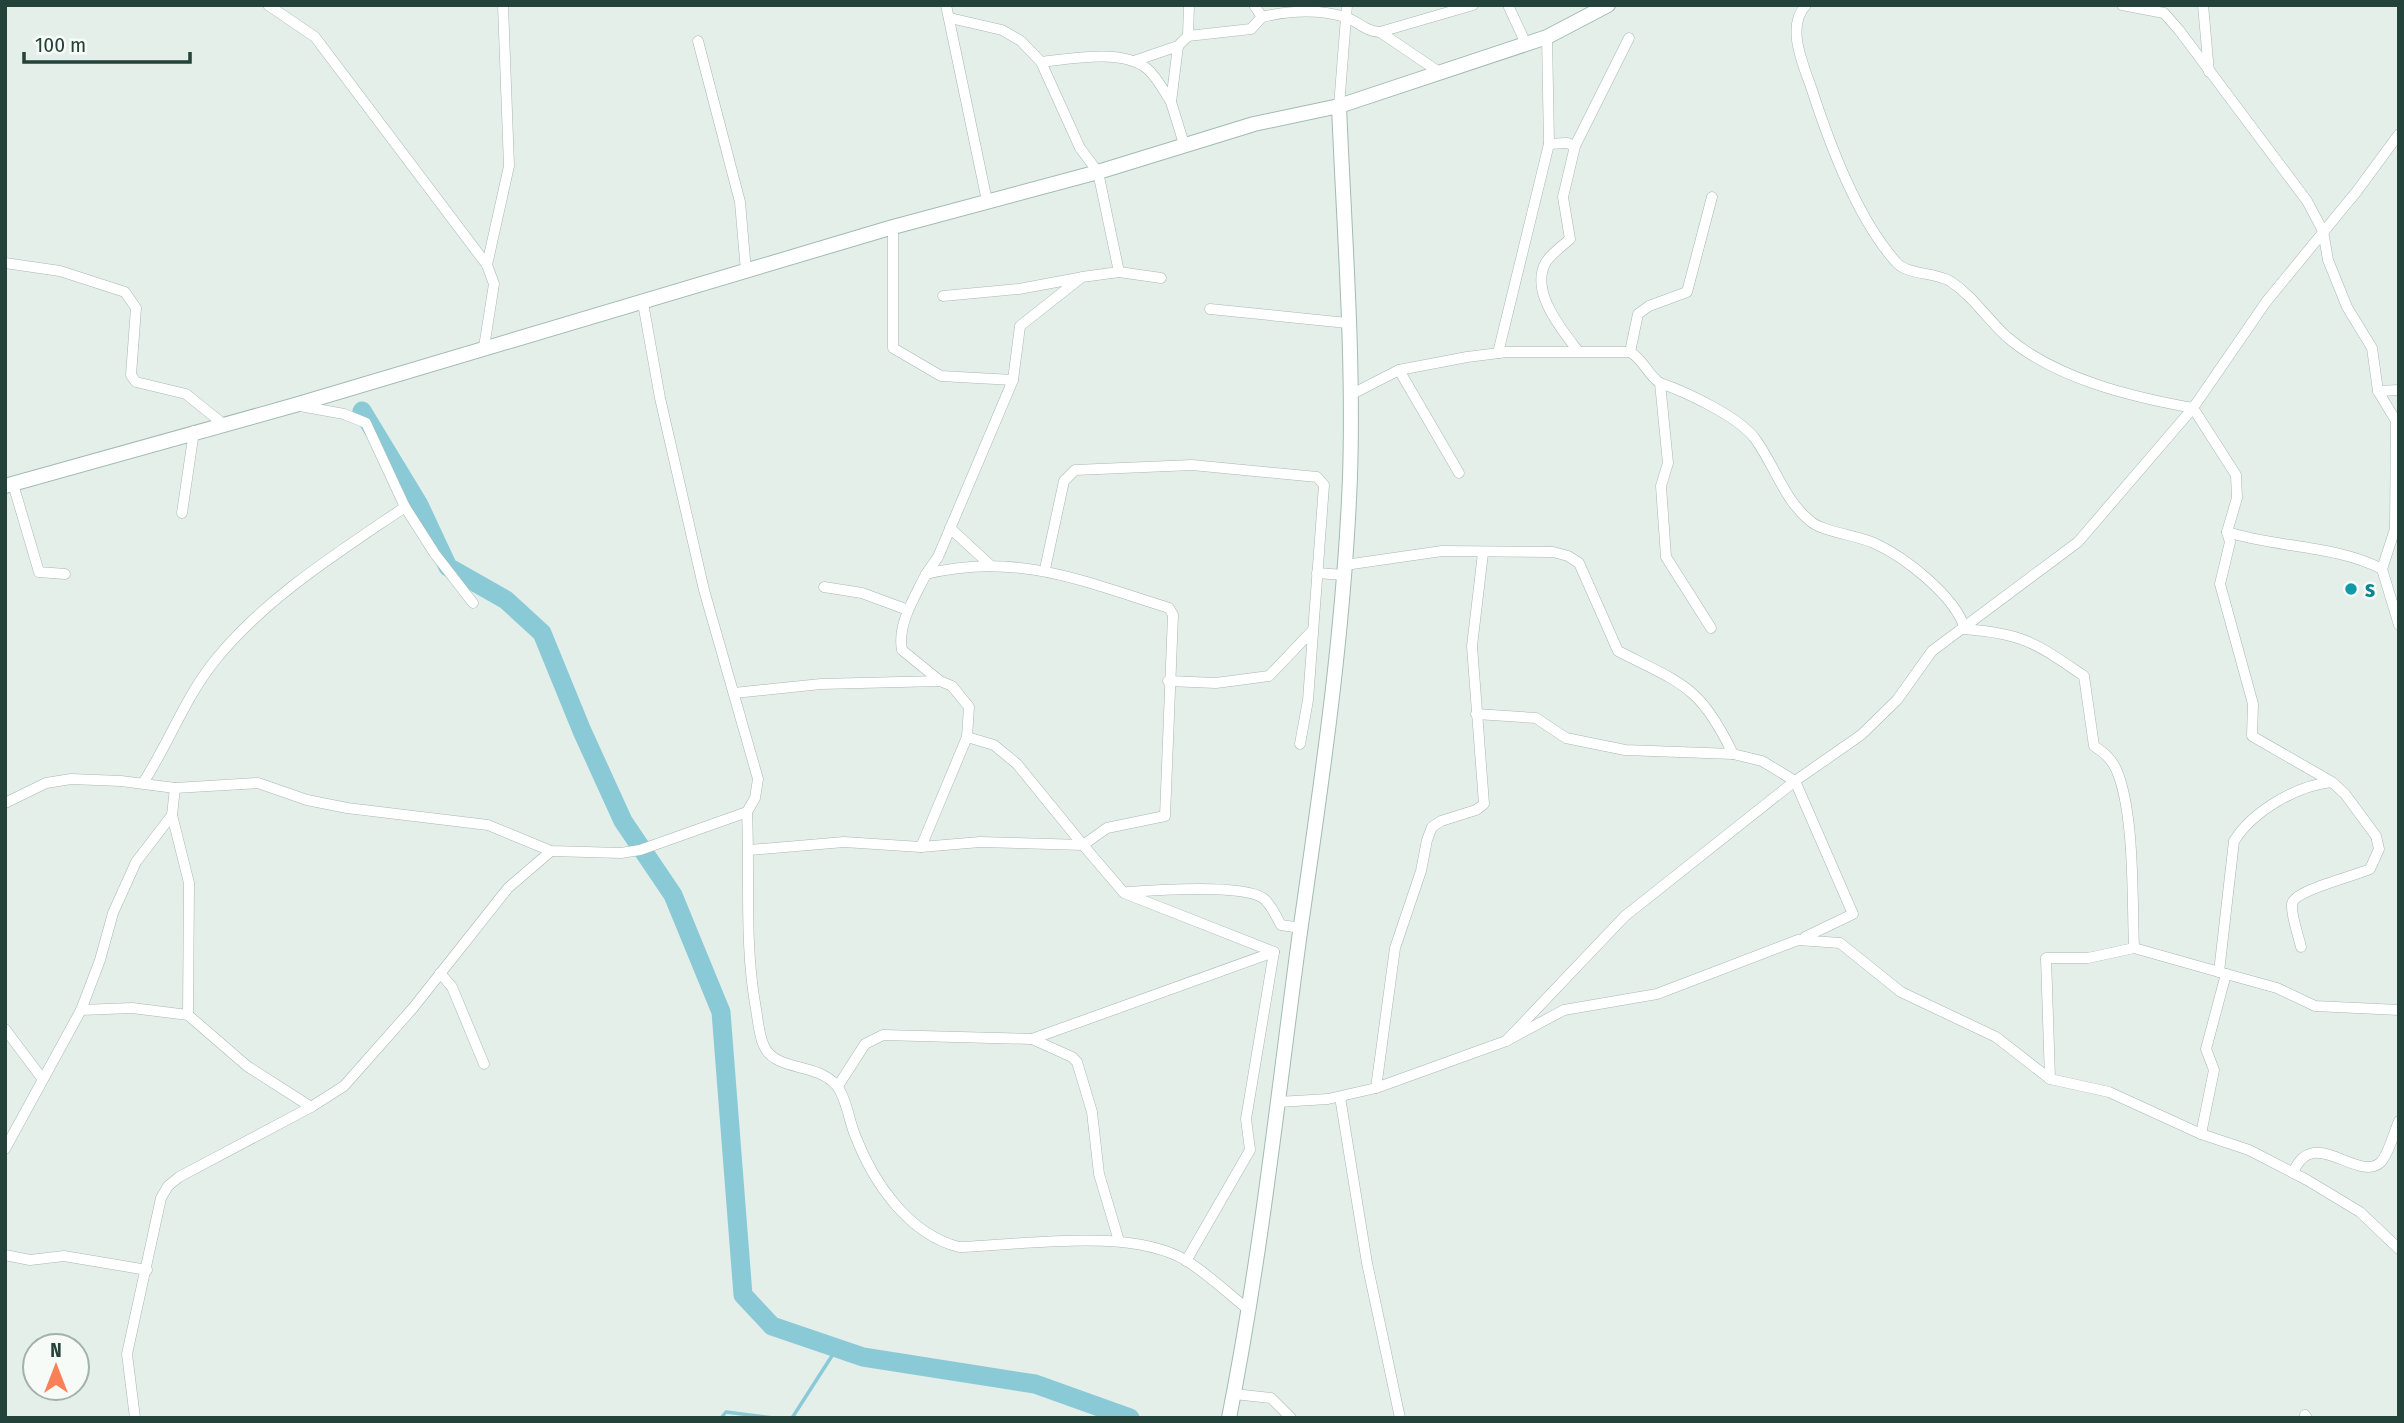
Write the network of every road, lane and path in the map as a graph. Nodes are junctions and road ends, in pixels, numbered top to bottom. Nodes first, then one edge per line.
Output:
1 (268, 5) edge
2 (503, 5) edge
3 (946, 5) edge
4 (1189, 5) edge
5 (1254, 5) edge
6 (1347, 5) edge
7 (1473, 5) edge
8 (1508, 5) edge
9 (1608, 5) edge
10 (1806, 5) edge
11 (2122, 5) edge
12 (2203, 5) edge
13 (1262, 17) junction
14 (1346, 17) junction
15 (950, 18) junction
16 (1380, 32) junction
17 (1188, 36) junction
18 (1547, 37) junction
19 (1629, 38) dead end
20 (698, 41) dead end
21 (1526, 44) junction
22 (1178, 46) junction
23 (1133, 61) junction
24 (1041, 62) junction
25 (1439, 72) junction
26 (2209, 73) junction
27 (1171, 102) junction
28 (1339, 106) junction
29 (2399, 134) edge
30 (1184, 144) junction
31 (1549, 144) junction
32 (1575, 146) junction
33 (1098, 172) junction
34 (1712, 197) dead end
35 (987, 201) junction
36 (893, 227) junction
37 (2323, 231) junction
38 (5, 262) edge
39 (487, 265) junction
40 (746, 271) junction
41 (1119, 272) junction
42 (1082, 277) junction
43 (1161, 278) dead end
44 (943, 296) dead end
45 (643, 303) junction
46 (1210, 309) dead end
47 (1347, 323) junction
48 (484, 347) junction
49 (1578, 351) junction
50 (1498, 352) junction
51 (1630, 352) junction
52 (1399, 370) junction
53 (1013, 380) junction
54 (1660, 383) junction
55 (2399, 390) edge
56 (2378, 391) junction
57 (1350, 395) junction
58 (295, 405) junction
59 (2193, 408) junction
60 (222, 423) junction
61 (194, 431) junction
62 (1459, 473) dead end
63 (9, 485) edge
64 (405, 507) junction
65 (182, 513) dead end
66 (950, 528) junction
67 (2227, 532) junction
68 (1483, 553) junction
69 (990, 565) junction
70 (1045, 569) junction
71 (2382, 569) junction
72 (1345, 570) junction
73 (1317, 573) junction
74 (65, 574) dead end
75 (926, 574) junction
76 (824, 587) dead end
77 (473, 603) dead end
78 (908, 610) junction
79 (2399, 625) edge
80 (1711, 628) dead end
81 (1965, 629) junction
82 (1312, 631) junction
83 (940, 681) junction
84 (1168, 681) junction
85 (734, 693) junction
86 (1476, 715) junction
87 (967, 737) junction
88 (1300, 744) dead end
89 (1733, 754) junction
90 (1795, 781) junction
91 (2332, 782) junction
92 (143, 783) junction
93 (175, 789) junction
94 (5, 803) edge
95 (747, 812) junction
96 (172, 815) junction
97 (1083, 845) junction
98 (921, 847) junction
99 (749, 850) junction
100 (551, 851) junction
101 (1124, 893) junction
102 (1301, 928) junction
103 (1798, 940) junction
104 (2301, 947) dead end
105 (2134, 948) junction
106 (1274, 952) junction
107 (440, 973) junction
108 (2222, 973) junction
109 (81, 1010) junction
110 (2399, 1010) edge
111 (188, 1015) junction
112 (5, 1029) edge
113 (1032, 1039) junction
114 (1506, 1041) junction
115 (484, 1064) dead end
116 (41, 1077) junction
117 (2050, 1079) junction
118 (838, 1086) junction
119 (1376, 1088) junction
120 (1340, 1097) junction
121 (1278, 1102) junction
122 (311, 1107) junction
123 (2399, 1121) edge
124 (2201, 1134) junction
125 (5, 1149) edge
126 (2293, 1173) junction
127 (1119, 1241) junction
128 (2399, 1249) edge
129 (5, 1255) edge
130 (1186, 1261) junction
131 (147, 1270) junction
132 (1251, 1311) junction
133 (1234, 1394) junction
134 (135, 1418) edge
135 (1229, 1418) edge
136 (1292, 1418) edge
137 (1400, 1418) edge

1 - 39 street
2 - 39 street
3 - 15 street
4 - 17 street
5 - 13 street
6 - 14 street
7 - 16 street
8 - 21 street
9 - 18 street
10 - 59 street
11 - 26 street
12 - 26 street
13 - 14 street
13 - 17 street
14 - 16 street
14 - 28 street
15 - 24 street
15 - 35 street
16 - 25 street
17 - 22 street
18 - 21 street
18 - 31 street
19 - 32 street
20 - 40 street
21 - 25 street
22 - 23 street
22 - 27 street
23 - 24 street
23 - 27 street
24 - 33 street
25 - 28 street
26 - 37 street
27 - 30 street
28 - 30 street
28 - 47 street
29 - 37 street
30 - 33 street
31 - 32 street
31 - 50 street
32 - 49 street
33 - 35 street
33 - 41 street
34 - 51 street
35 - 36 street
36 - 40 street
36 - 53 street
37 - 56 street
37 - 59 street
38 - 60 street
39 - 48 street
40 - 45 street
41 - 42 street
41 - 43 street
42 - 44 street
42 - 53 street
45 - 48 street
45 - 85 street
46 - 47 street
47 - 57 street
48 - 58 street
49 - 50 street
49 - 51 street
50 - 52 street
51 - 54 street
52 - 57 street
52 - 62 street
53 - 66 street
54 - 80 street
54 - 81 street
55 - 56 street
56 - 71 street
57 - 72 street
58 - 60 street
58 - 64 street
59 - 67 street
59 - 81 street
60 - 61 street
61 - 63 street
61 - 65 street
63 - 74 street
64 - 77 street
64 - 92 street
66 - 69 street
66 - 75 street
67 - 71 street
67 - 91 street
68 - 72 street
68 - 86 street
68 - 89 street
69 - 70 street
69 - 75 street
70 - 73 street
70 - 84 street
71 - 79 street
72 - 73 street
72 - 102 street
73 - 82 street
75 - 78 street
76 - 78 street
78 - 83 street
81 - 90 street
81 - 105 street
82 - 84 street
82 - 88 street
83 - 85 street
83 - 87 street
84 - 97 street
85 - 95 street
86 - 89 street
86 - 119 street
87 - 97 street
87 - 98 street
89 - 90 street
90 - 103 street
90 - 114 street
91 - 104 street
91 - 108 street
92 - 93 street
92 - 94 street
93 - 96 street
93 - 100 street
95 - 99 street
95 - 100 street
96 - 109 street
96 - 111 street
97 - 98 street
97 - 101 street
98 - 99 street
99 - 118 street
100 - 107 street
101 - 102 street
101 - 106 street
102 - 121 street
103 - 114 street
103 - 117 street
105 - 108 street
105 - 117 street
106 - 113 street
106 - 130 street
107 - 115 street
107 - 122 street
108 - 110 street
108 - 124 street
109 - 111 street
109 - 116 street
111 - 122 street
112 - 116 street
113 - 118 street
113 - 127 street
114 - 119 street
116 - 125 street
117 - 124 street
118 - 127 street
119 - 120 street
120 - 121 street
120 - 137 street
121 - 132 street
122 - 131 street
123 - 126 street
124 - 126 street
126 - 128 street
127 - 130 street
129 - 131 street
130 - 132 street
131 - 134 street
132 - 133 street
133 - 135 street
133 - 136 street

